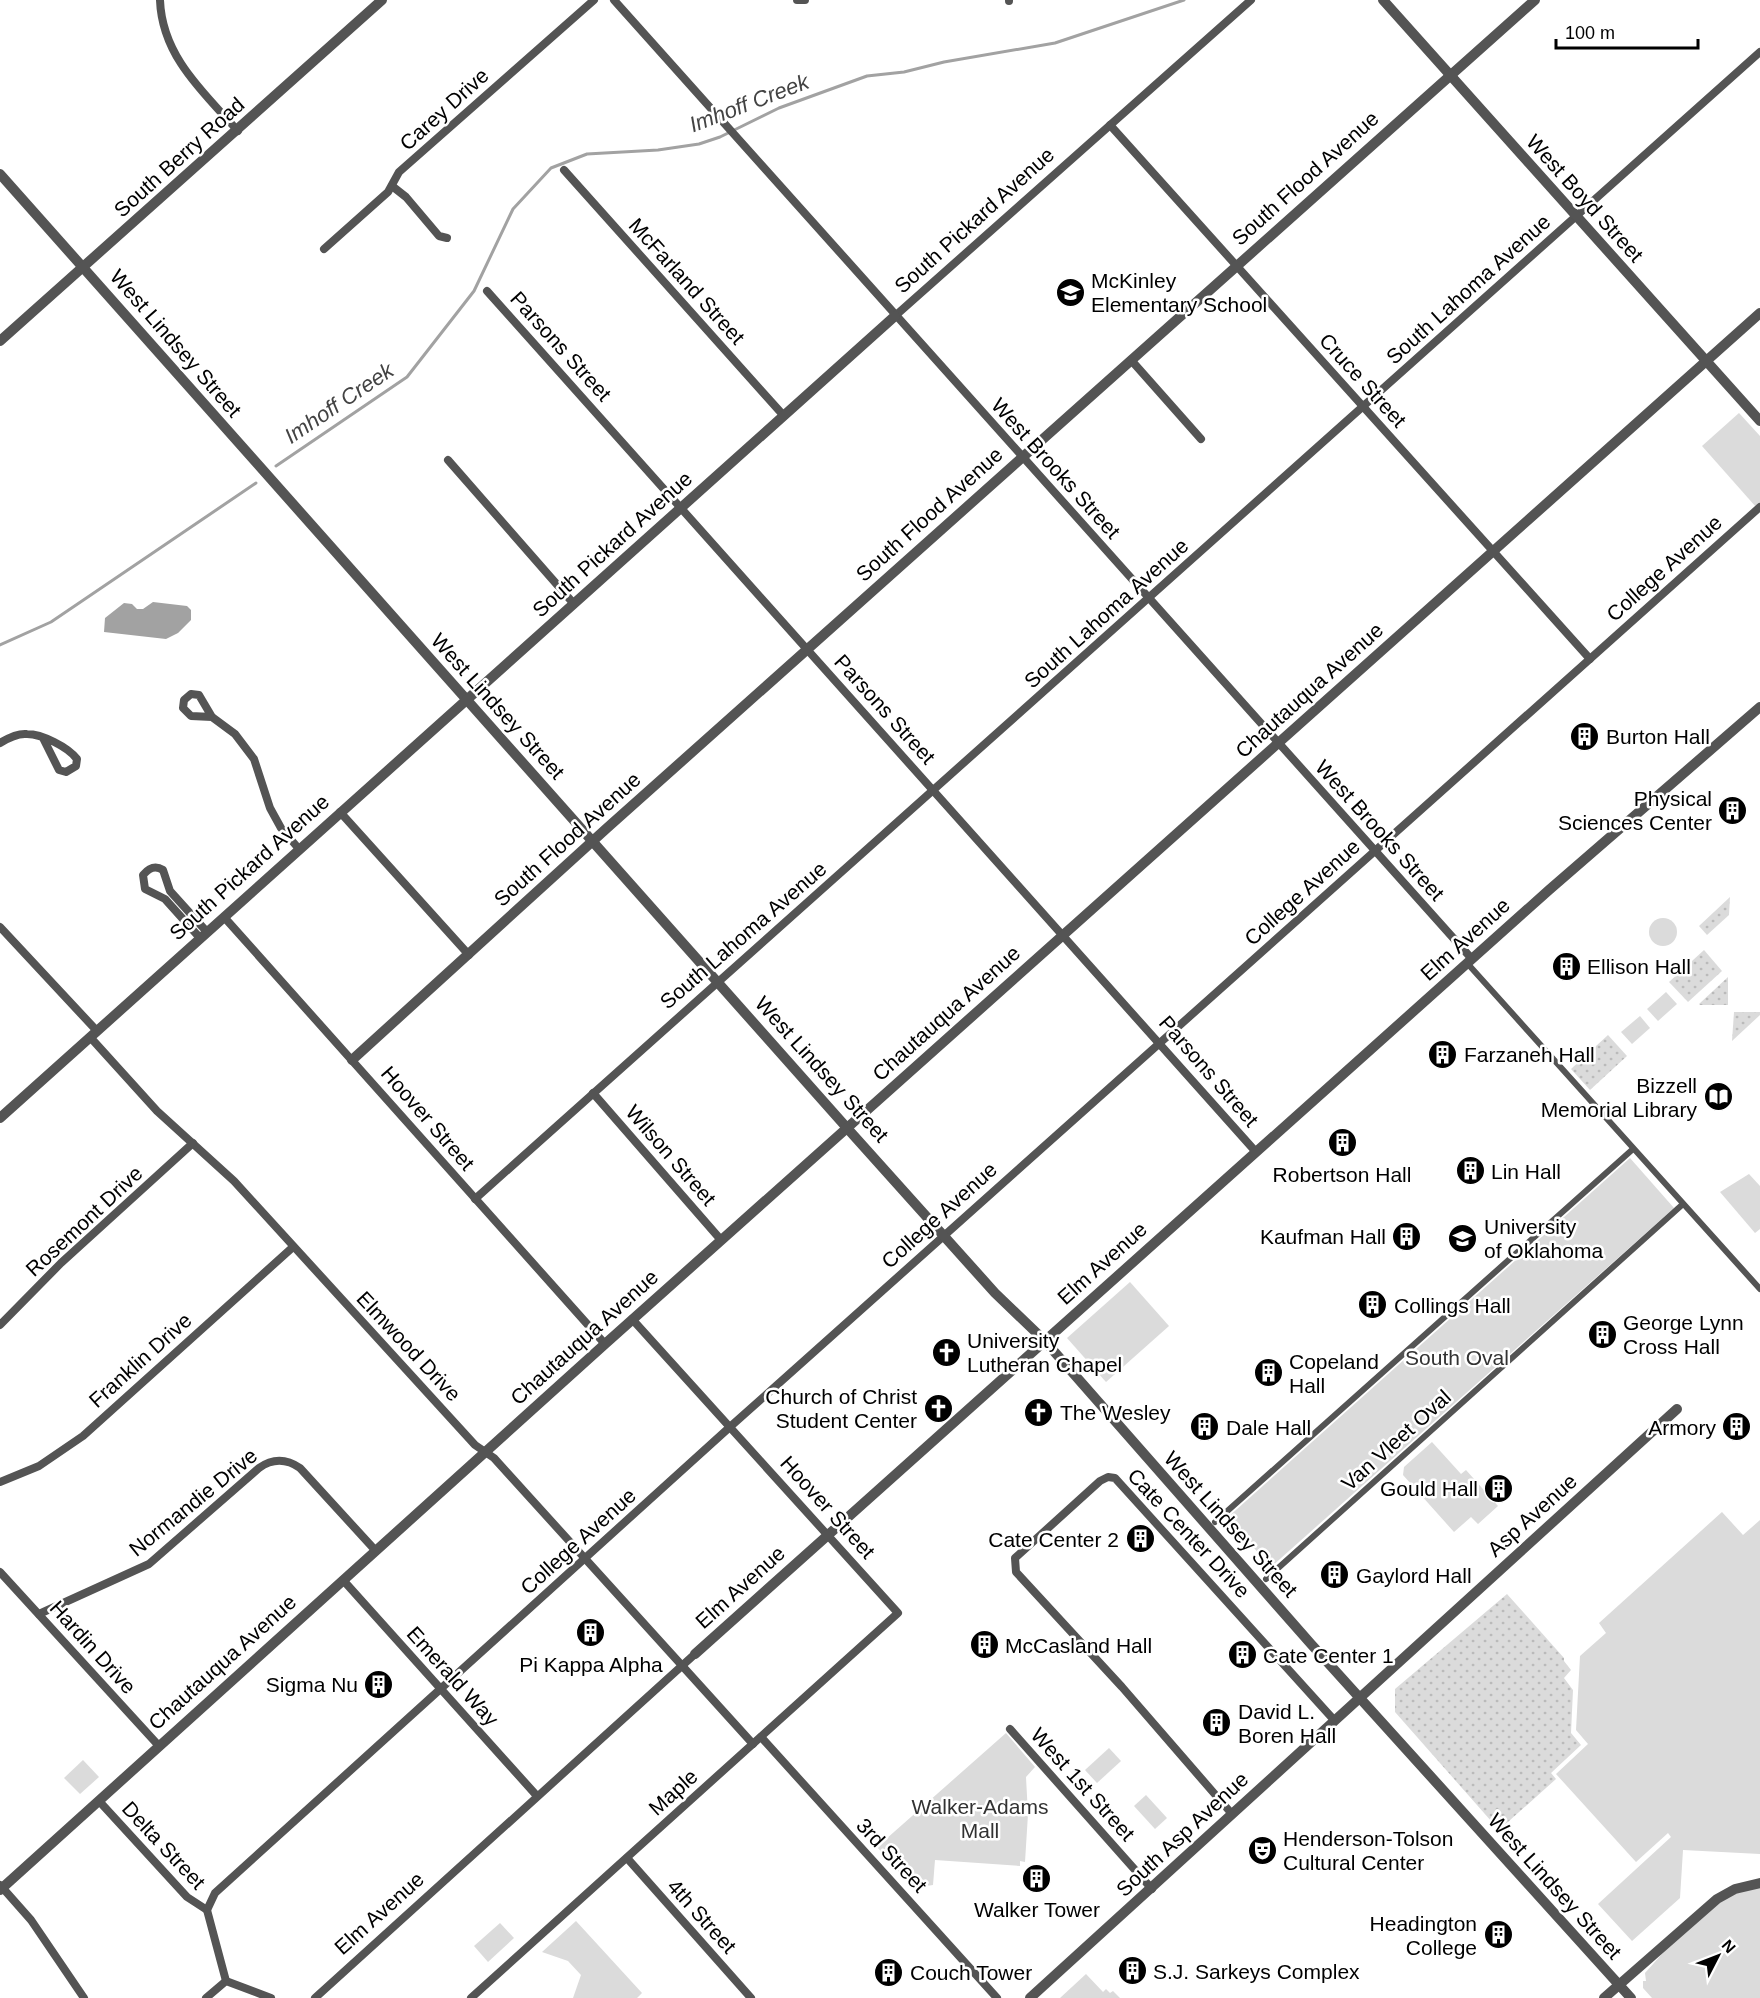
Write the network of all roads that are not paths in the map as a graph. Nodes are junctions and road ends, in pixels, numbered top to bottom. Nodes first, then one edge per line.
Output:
1 (160, 0) edge
2 (382, 0) edge
3 (594, 0) edge
4 (614, 0) edge
5 (797, 0) edge
6 (806, 0) edge
7 (1251, 0) edge
8 (1383, 0) edge
9 (1535, 0) edge
10 (1760, 52) edge
11 (1449, 76) junction
12 (1110, 125) junction
13 (238, 131) junction
14 (564, 170) dead end
15 (0, 174) edge
16 (392, 186) junction
17 (1576, 216) junction
18 (447, 238) dead end
19 (324, 249) dead end
20 (1236, 266) junction
21 (83, 267) junction
22 (487, 291) dead end
23 (1760, 313) edge
24 (896, 316) junction
25 (0, 341) edge
26 (1131, 360) junction
27 (1706, 361) junction
28 (1364, 408) junction
29 (784, 416) junction
30 (1760, 421) edge
31 (1201, 439) dead end
32 (1022, 457) junction
33 (448, 460) dead end
34 (681, 507) junction
35 (1760, 507) edge
36 (1492, 552) junction
37 (1149, 598) junction
38 (574, 604) junction
39 (807, 649) junction
40 (1590, 659) junction
41 (466, 699) junction
42 (1760, 707) edge
43 (212, 717) dead end
44 (43, 738) dead end
45 (0, 743) edge
46 (1278, 743) junction
47 (934, 790) junction
48 (340, 812) junction
49 (593, 842) junction
50 (299, 849) junction
51 (1374, 851) junction
52 (224, 917) junction
53 (0, 927) edge
54 (203, 935) junction
55 (1063, 935) junction
56 (469, 955) junction
57 (1469, 961) junction
58 (718, 982) junction
59 (93, 1034) junction
60 (1160, 1042) junction
61 (352, 1060) junction
62 (593, 1093) junction
63 (0, 1118) edge
64 (847, 1128) junction
65 (193, 1143) junction
66 (1633, 1149) junction
67 (1256, 1152) junction
68 (475, 1199) junction
69 (1683, 1204) junction
70 (944, 1235) junction
71 (722, 1240) junction
72 (293, 1247) junction
73 (1760, 1289) edge
74 (633, 1319) junction
75 (0, 1325) edge
76 (1044, 1341) junction
77 (605, 1344) junction
78 (1677, 1409) dead end
79 (731, 1426) junction
80 (486, 1451) junction
81 (0, 1482) edge
82 (1215, 1522) dead end
83 (829, 1534) junction
84 (375, 1550) junction
85 (587, 1558) junction
86 (0, 1572) edge
87 (1266, 1579) dead end
88 (343, 1580) junction
89 (898, 1613) joint
90 (39, 1614) junction
91 (695, 1653) joint
92 (683, 1665) junction
93 (441, 1689) junction
94 (1360, 1698) junction
95 (1334, 1720) junction
96 (1010, 1729) dead end
97 (761, 1737) junction
98 (753, 1744) junction
99 (159, 1746) junction
100 (537, 1796) junction
101 (99, 1801) junction
102 (1232, 1814) junction
103 (627, 1858) junction
104 (1760, 1884) edge
105 (1, 1888) edge
106 (1152, 1889) junction
107 (207, 1910) junction
108 (226, 1981) junction
109 (1619, 1986) junction
110 (84, 1998) edge
111 (206, 1998) edge
112 (271, 1998) edge
113 (315, 1998) edge
114 (471, 1998) edge
115 (751, 1998) edge
116 (997, 1998) edge
117 (1030, 1998) edge
118 (1604, 1998) edge
119 (1631, 1998) edge

1 - 13 street
2 - 13 street, South Berry Road
3 - 16 street, Carey Drive
4 - 24 street, West Brooks Street
5 - 6 street
7 - 12 street, South Pickard Avenue
8 - 11 street, West Boyd Street
9 - 11 street, South Flood Avenue
10 - 17 street, South Lahoma Avenue
11 - 17 street, West Boyd Street
11 - 20 street, South Flood Avenue
12 - 20 street, Cruce Street
12 - 24 street, South Pickard Avenue
13 - 21 street, South Berry Road
14 - 29 street, McFarland Street
15 - 21 street, West Lindsey Street
16 - 18 street
16 - 19 street, Carey Drive
17 - 27 street, West Boyd Street
17 - 28 street, South Lahoma Avenue
20 - 26 street, South Flood Avenue
20 - 28 street, Cruce Street
21 - 25 street, South Berry Road
21 - 41 street, West Lindsey Street
22 - 34 street, Parsons Street
23 - 27 street, Chautauqua Avenue
24 - 29 street, South Pickard Avenue
24 - 32 street, West Brooks Street
26 - 31 street
26 - 32 street, South Flood Avenue
27 - 30 street, West Boyd Street
27 - 36 street, Chautauqua Avenue
28 - 36 street, Cruce Street
28 - 37 street, South Lahoma Avenue
29 - 34 street, South Pickard Avenue
32 - 37 street, West Brooks Street
32 - 39 street, South Flood Avenue
33 - 38 street
34 - 38 street, South Pickard Avenue
34 - 39 street, Parsons Street
35 - 40 street, College Avenue
36 - 40 street, Cruce Street
36 - 46 street, Chautauqua Avenue
37 - 46 street, West Brooks Street
37 - 47 street, South Lahoma Avenue
38 - 41 street, South Pickard Avenue
39 - 47 street, Parsons Street
39 - 49 street, South Flood Avenue
40 - 51 street, College Avenue
41 - 48 street, South Pickard Avenue
41 - 49 street, West Lindsey Street
42 - 57 street, Elm Avenue
43 - 50 street
44 - 45 street
46 - 51 street, West Brooks Street
46 - 55 street, Chautauqua Avenue
47 - 55 street, Parsons Street
47 - 58 street, South Lahoma Avenue
48 - 50 street, South Pickard Avenue
48 - 56 street
49 - 56 street, South Flood Avenue
49 - 58 street, West Lindsey Street
50 - 52 street, South Pickard Avenue
51 - 57 street, West Brooks Street
51 - 60 street, College Avenue
52 - 54 street, South Pickard Avenue
52 - 61 street, Hoover Street
53 - 59 street, Elmwood Drive
54 - 54 street
54 - 59 street, South Pickard Avenue
55 - 60 street, Parsons Street
55 - 64 street, Chautauqua Avenue
56 - 61 street, South Flood Avenue
57 - 66 street, West Brooks Street
57 - 67 street, Elm Avenue
58 - 62 street, South Lahoma Avenue
58 - 64 street, West Lindsey Street
59 - 63 street, South Pickard Avenue
59 - 65 street, Elmwood Drive
60 - 67 street, Parsons Street
60 - 70 street, College Avenue
61 - 68 street, Hoover Street
62 - 68 street, South Lahoma Avenue
62 - 71 street, Wilson Street
64 - 70 street, West Lindsey Street
64 - 71 street, Chautauqua Avenue
65 - 72 street, Elmwood Drive
65 - 75 street, Rosemont Drive
66 - 69 street, West Brooks Street
66 - 82 street
67 - 76 street, Elm Avenue
68 - 77 street, Hoover Street
69 - 73 street, West Brooks Street
69 - 87 street, Van Vleet Oval
70 - 76 street, West Lindsey Street
70 - 79 street, College Avenue
71 - 74 street, Chautauqua Avenue
72 - 80 street, Elmwood Drive
72 - 81 street, Franklin Drive
74 - 77 street, Chautauqua Avenue
74 - 79 street, Hoover Street
76 - 83 street, Elm Avenue
76 - 94 street, West Lindsey Street
77 - 80 street, Chautauqua Avenue
78 - 94 street, Asp Avenue
79 - 83 street, Hoover Street
79 - 85 street, College Avenue
80 - 84 street, Chautauqua Avenue
80 - 85 street, Elmwood Drive
83 - 89 street, Hoover Street
83 - 91 street, Elm Avenue
84 - 88 street, Chautauqua Avenue
84 - 90 street, Normandie Drive
85 - 92 street, Elmwood Drive
85 - 93 street, College Avenue
86 - 90 street, Hardin Drive
88 - 93 street, Emerald Way
88 - 99 street, Chautauqua Avenue
89 - 97 street, Maple
90 - 99 street, Hardin Drive
91 - 92 street, Elm Avenue
92 - 98 street, Elmwood Drive
92 - 100 street, Elm Avenue
93 - 100 street, Emerald Way
93 - 107 street, College Avenue
94 - 95 street, South Asp Avenue
94 - 109 street, West Lindsey Street
95 - 102 street, South Asp Avenue
95 - 102 street, Cate Center Drive
96 - 106 street, West 1st Street
97 - 98 street, Maple
97 - 116 street, 3rd Street
98 - 103 street, Maple
99 - 101 street, Chautauqua Avenue
100 - 113 street, Elm Avenue
101 - 105 street, Chautauqua Avenue
101 - 107 street, Delta Street
102 - 106 street, South Asp Avenue
103 - 114 street, Maple
103 - 115 street, 4th Street
104 - 109 street
105 - 110 street
106 - 117 street, South Asp Avenue
107 - 108 street
108 - 111 street
108 - 112 street
109 - 118 street
109 - 119 street, West Lindsey Street

